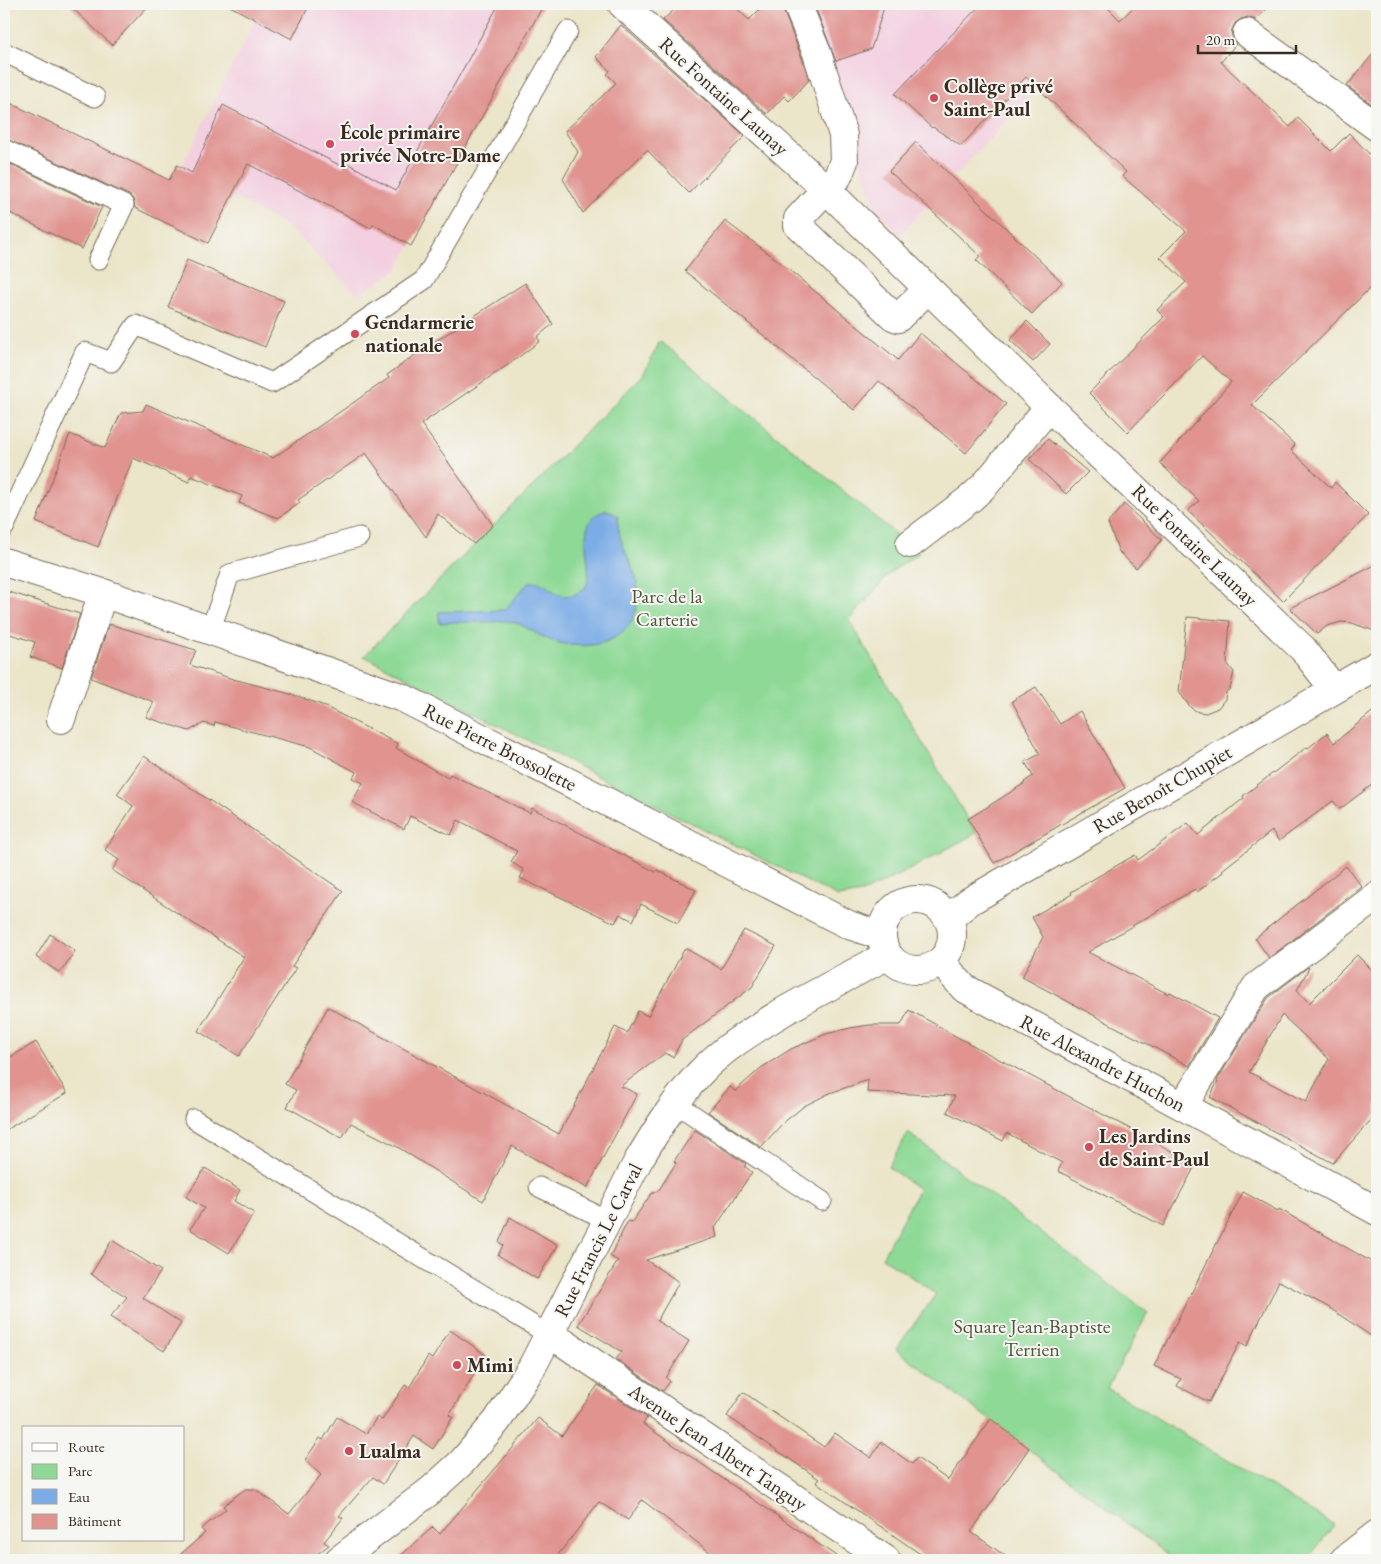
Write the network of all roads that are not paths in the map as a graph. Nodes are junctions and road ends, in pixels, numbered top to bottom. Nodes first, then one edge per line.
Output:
1 (622, 4) edge
2 (797, 4) edge
3 (568, 31) dead end
4 (1246, 33) dead end
5 (4, 52) edge
6 (95, 97) dead end
7 (1377, 127) edge
8 (4, 149) edge
9 (826, 188) junction
10 (98, 260) dead end
11 (928, 289) junction
12 (1049, 407) junction
13 (4, 528) edge
14 (359, 537) dead end
15 (910, 544) dead end
16 (4, 562) edge
17 (103, 593) junction
18 (210, 631) junction
19 (1377, 664) edge
20 (1334, 689) junction
21 (61, 719) dead end
22 (1377, 896) edge
23 (950, 918) junction
24 (885, 946) junction
25 (941, 962) junction
26 (675, 1103) junction
27 (1183, 1106) junction
28 (194, 1119) dead end
29 (539, 1187) dead end
30 (822, 1201) dead end
31 (1377, 1211) edge
32 (607, 1220) junction
33 (548, 1335) junction
34 (1377, 1534) edge
35 (339, 1560) edge
36 (886, 1560) edge
37 (1344, 1560) edge

1 - 9 street, Rue Fontaine Launay
2 - 9 street
3 - 13 lane
4 - 7 street
5 - 6 lane
8 - 10 lane
9 - 11 street, Rue Fontaine Launay
9 - 11 street
11 - 12 street, Rue Fontaine Launay
12 - 15 street
12 - 20 street, Rue Fontaine Launay
14 - 18 lane
16 - 17 street, Rue Pierre Brossolette
17 - 18 street, Rue Pierre Brossolette
17 - 21 street
18 - 24 street, Rue Pierre Brossolette
19 - 20 street, Rue Benoît Chupiet
20 - 23 street, Rue Benoît Chupiet
22 - 27 street
23 - 24 street
23 - 25 street
24 - 25 street
24 - 26 street, Rue Francis Le Carval
25 - 27 street, Rue Alexandre Huchon
26 - 30 lane
26 - 32 street, Rue Francis Le Carval
27 - 31 street, Rue Alexandre Huchon
28 - 33 lane
29 - 32 lane
32 - 33 street, Rue Francis Le Carval
33 - 35 street, Rue Francis Le Carval
33 - 36 street, Avenue Jean Albert Tanguy
34 - 37 street

